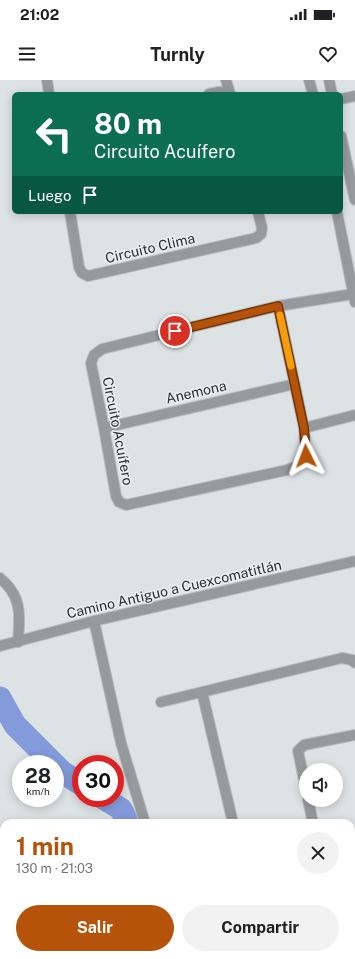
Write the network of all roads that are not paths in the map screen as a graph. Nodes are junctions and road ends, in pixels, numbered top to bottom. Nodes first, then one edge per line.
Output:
1 (47, 80) edge
2 (309, 80) edge
3 (329, 80) edge
4 (228, 88) edge
5 (49, 92) edge
6 (215, 92) edge
7 (312, 92) edge
8 (332, 92) edge
9 (355, 96) edge
10 (343, 99) edge
11 (343, 145) edge
12 (355, 200) edge
13 (70, 214) edge
14 (258, 214) edge
15 (337, 214) edge
16 (354, 298) edge
17 (278, 306) junction
18 (295, 384) junction
19 (355, 416) edge
20 (104, 428) junction
21 (304, 428) junction
22 (355, 561) edge
23 (0, 578) edge
24 (94, 622) junction
25 (18, 642) junction
26 (0, 646) edge
27 (355, 663) edge
28 (202, 692) junction
29 (161, 702) dead end
30 (355, 735) edge
31 (301, 763) edge
32 (310, 807) edge
33 (144, 819) edge
34 (232, 819) edge
35 (312, 819) edge

1 - 5 street
2 - 7 street
3 - 8 street
4 - 6 street
9 - 10 street
11 - 12 street
13 - 14 street, Circuito Clima
15 - 16 street
16 - 17 street, Circuito Acuífero
17 - 18 street, Circuito Acuífero
17 - 20 street, Circuito Acuífero
18 - 20 street, Anemona
18 - 21 street, Circuito Acuífero
19 - 21 street
20 - 21 street, Circuito Acuífero
22 - 24 street, Camino Antiguo a Cuexcomatitlán
23 - 25 street
24 - 25 street, Camino Antiguo a Cuexcomatitlán
24 - 33 street
25 - 26 street, Camino Antiguo a Cuexcomatitlán
27 - 28 street
28 - 29 street
28 - 34 street
30 - 31 street
32 - 35 street

